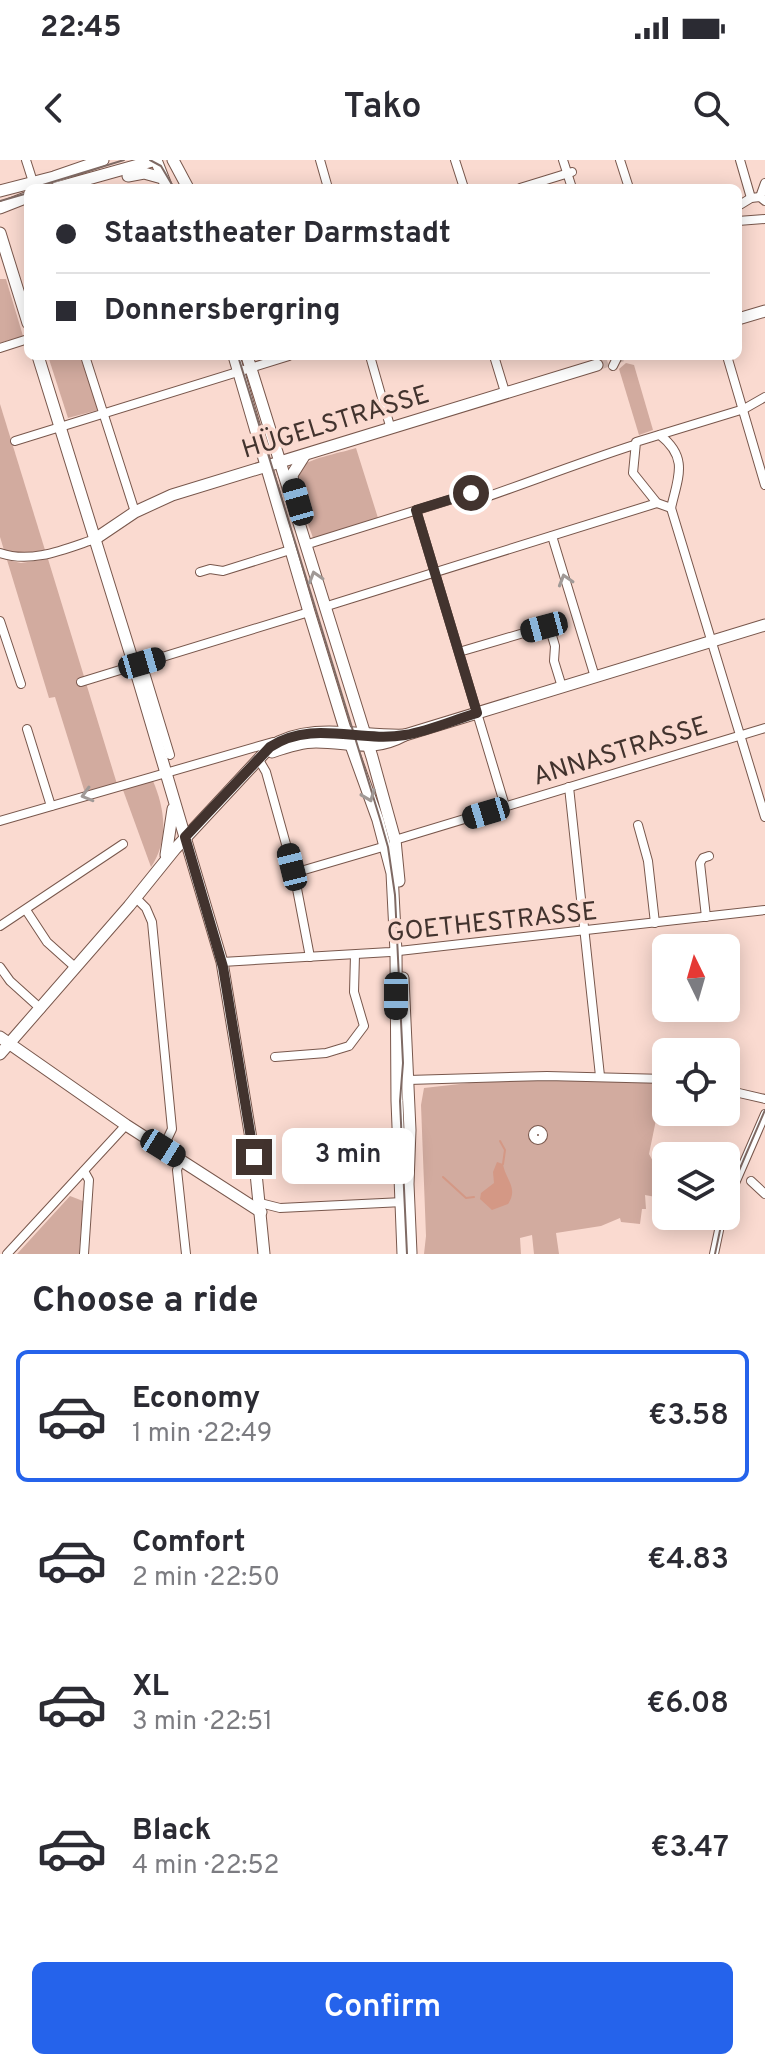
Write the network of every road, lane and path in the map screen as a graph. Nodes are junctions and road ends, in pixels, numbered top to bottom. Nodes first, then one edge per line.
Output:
1 (26, 160) edge
2 (103, 160) edge
3 (156, 160) edge
4 (173, 160) edge
5 (320, 160) edge
6 (455, 160) edge
7 (620, 160) edge
8 (740, 160) edge
9 (181, 166) edge
10 (567, 167) edge
11 (96, 178) junction
12 (33, 182) junction
13 (164, 183) edge
14 (24, 184) edge
15 (26, 184) edge
16 (72, 184) edge
17 (327, 184) edge
18 (463, 184) edge
19 (529, 184) edge
20 (628, 184) edge
21 (0, 191) edge
22 (759, 194) edge
23 (24, 199) edge
24 (0, 208) edge
25 (765, 219) edge
26 (742, 221) edge
27 (0, 233) edge
28 (24, 310) edge
29 (765, 311) edge
30 (742, 318) edge
31 (24, 340) edge
32 (0, 348) edge
33 (39, 360) edge
34 (86, 360) edge
35 (235, 360) edge
36 (371, 360) edge
37 (495, 360) edge
38 (616, 360) edge
39 (728, 360) edge
40 (249, 362) edge
41 (597, 365) tunnel mouth
42 (613, 366) dead end
43 (237, 372) junction
44 (505, 392) junction
45 (765, 397) edge
46 (744, 409) junction
47 (103, 412) junction
48 (60, 426) junction
49 (390, 426) junction
50 (660, 435) junction
51 (15, 441) dead end
52 (634, 445) junction
53 (306, 454) junction
54 (280, 462) junction
55 (265, 467) junction
56 (765, 485) edge
57 (478, 491) dead end
58 (465, 495) junction
59 (657, 503) junction
60 (671, 508) junction
61 (416, 510) junction
62 (135, 512) junction
63 (297, 518) junction
64 (552, 536) junction
65 (95, 539) junction
66 (305, 545) junction
67 (290, 550) junction
68 (0, 553) edge
69 (200, 572) dead end
70 (435, 572) junction
71 (324, 607) junction
72 (309, 612) junction
73 (0, 621) edge
74 (765, 625) edge
75 (711, 642) junction
76 (459, 652) junction
77 (138, 664) junction
78 (595, 677) junction
79 (81, 682) dead end
80 (21, 684) dead end
81 (562, 687) junction
82 (339, 709) junction
83 (477, 713) junction
84 (765, 728) edge
85 (27, 729) dead end
86 (321, 733) junction
87 (364, 735) junction
88 (405, 735) junction
89 (739, 735) junction
90 (349, 740) junction
91 (278, 742) junction
92 (369, 747) junction
93 (240, 752) junction
94 (170, 755) dead end
95 (258, 761) junction
96 (166, 772) junction
97 (569, 787) junction
98 (174, 801) junction
99 (51, 806) junction
100 (505, 806) junction
101 (765, 817) edge
102 (0, 821) edge
103 (638, 825) dead end
104 (185, 837) junction
105 (390, 843) junction
106 (123, 844) dead end
107 (709, 856) dead end
108 (165, 860) junction
109 (194, 866) junction
110 (294, 873) junction
111 (136, 898) junction
112 (26, 910) junction
113 (765, 910) edge
114 (706, 917) junction
115 (655, 923) junction
116 (0, 926) edge
117 (584, 931) junction
118 (399, 951) junction
119 (355, 955) junction
120 (310, 957) junction
121 (222, 962) junction
122 (0, 967) edge
123 (76, 968) junction
124 (41, 1009) junction
125 (5, 1041) edge
126 (0, 1054) edge
127 (275, 1057) dead end
128 (600, 1076) junction
129 (652, 1078) edge
130 (403, 1080) junction
131 (740, 1093) edge
132 (765, 1099) edge
133 (765, 1114) edge
134 (126, 1125) junction
135 (163, 1148) junction
136 (181, 1159) junction
137 (84, 1171) junction
138 (745, 1176) junction
139 (258, 1183) junction
140 (740, 1183) edge
141 (238, 1194) junction
142 (765, 1194) edge
143 (405, 1202) junction
144 (261, 1207) junction
145 (719, 1230) edge
146 (7, 1254) edge
147 (84, 1254) edge
148 (186, 1254) edge
149 (264, 1254) edge
150 (403, 1254) edge
151 (411, 1254) edge
152 (714, 1254) edge

1 - 12 street
2 - 12 main road
3 - 11 main road
3 - 13 main road
4 - 9 main road
5 - 17 street
6 - 18 street
7 - 20 street
8 - 22 street
10 - 19 street
11 - 13 main road
11 - 16 main road
12 - 15 main road
14 - 21 main road
23 - 24 main road
25 - 26 street
27 - 28 main road
29 - 30 main road
31 - 32 street
33 - 48 main road
34 - 47 street
35 - 43 main road
36 - 49 street
37 - 44 street
38 - 42 street
39 - 46 street
40 - 43 street
40 - 54 main road
41 - 44 main road, HÜGELSTRASSE
43 - 47 street
43 - 55 main road
44 - 49 main road, HÜGELSTRASSE
45 - 46 street
46 - 50 street
46 - 56 street
47 - 48 street
47 - 62 street
48 - 51 street
48 - 65 main road
49 - 53 main road, HÜGELSTRASSE
50 - 52 street
50 - 60 street
52 - 58 street
52 - 59 street
53 - 54 main road, HÜGELSTRASSE
53 - 63 main road
54 - 55 main road, HÜGELSTRASSE
54 - 63 main road
55 - 62 main road, HÜGELSTRASSE
55 - 67 main road
57 - 58 street
58 - 61 street
59 - 60 street
59 - 64 street
60 - 75 street
61 - 66 street
61 - 70 street
62 - 65 main road, HÜGELSTRASSE
63 - 66 main road
64 - 70 street
78 -> 64 street
65 - 68 street
65 - 77 main road
71 -> 66 main road
67 - 69 street
67 - 72 main road
70 - 71 street
70 - 76 street
71 - 87 main road
72 - 77 street
72 - 82 main road
73 - 80 street
74 - 75 main road
75 - 78 main road
75 - 89 street
76 - 81 street
76 - 83 street
77 - 79 street
77 - 94 street
77 - 96 main road
78 - 81 main road
81 - 83 main road
82 - 86 main road
82 - 90 main road
83 - 88 main road
83 - 100 street
84 - 89 street, ANNASTRASSE
85 - 99 street
86 - 90 main road
86 - 91 main road
87 - 88 main road
87 - 90 main road
87 - 92 main road
88 - 92 main road
89 - 97 street, ANNASTRASSE
89 - 101 street
90 - 92 main road
90 - 95 main road
90 -> 105 main road
91 - 93 street
91 - 95 main road
92 - 105 main road
93 - 95 street
93 - 96 street
95 - 104 main road
95 - 110 street
96 - 98 main road
96 -> 99 street
97 - 100 street, ANNASTRASSE
97 - 117 street
98 - 104 main road
98 - 108 main road
99 - 102 street
100 - 105 street, ANNASTRASSE
103 - 115 street
104 - 108 main road
104 - 109 main road
105 - 110 street, ANNASTRASSE
105 - 118 main road
106 - 112 street
107 - 114 street
108 - 109 main road
108 - 111 main road
109 - 121 main road
110 - 120 street
111 - 123 main road
111 - 135 street
112 - 116 street
112 - 123 street
113 - 114 street, GOETHESTRASSE
114 - 115 street, GOETHESTRASSE
115 - 117 street, GOETHESTRASSE
117 - 118 street, GOETHESTRASSE
117 - 128 street
118 - 119 street, GOETHESTRASSE
118 - 130 main road
119 - 120 street, GOETHESTRASSE
119 - 127 street
120 - 121 street, GOETHESTRASSE
121 - 139 main road
122 - 124 street
123 - 124 main road
124 - 125 main road
125 - 126 main road
125 - 134 main road
128 - 129 street
128 - 130 street
130 - 143 main road
131 - 132 street
133 - 138 street
134 - 135 main road
134 - 137 street
135 - 136 main road
136 - 141 main road
136 - 148 street
137 - 146 street
137 - 147 street
138 - 140 street
138 - 142 street
139 - 141 main road
139 - 144 main road
141 - 144 main road
143 - 144 street
143 - 150 main road
143 - 151 main road
144 - 149 main road
145 - 152 street

